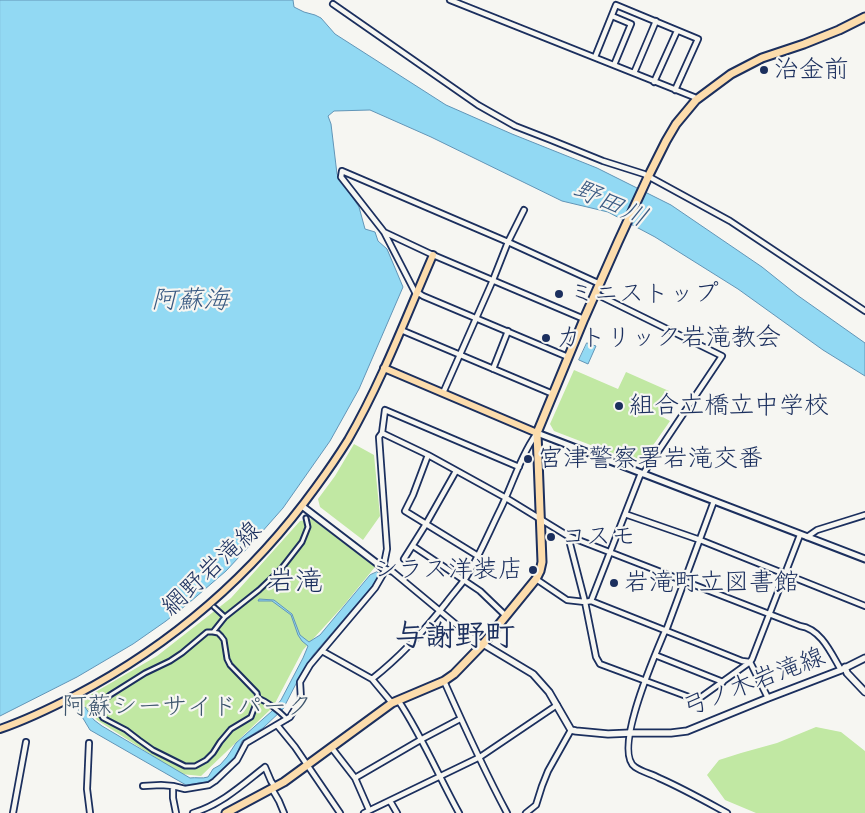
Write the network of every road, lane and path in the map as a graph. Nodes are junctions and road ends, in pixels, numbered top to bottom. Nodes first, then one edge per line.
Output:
1 (450, 0) edge
2 (333, 4) dead end
3 (612, 16) junction
4 (865, 17) edge
5 (656, 21) junction
6 (677, 31) junction
7 (595, 57) junction
8 (614, 65) junction
9 (634, 73) junction
10 (654, 82) junction
11 (675, 90) junction
12 (696, 100) junction
13 (648, 177) junction
14 (524, 210) dead end
15 (384, 232) junction
16 (508, 242) junction
17 (433, 255) junction
18 (494, 280) junction
19 (600, 284) junction
20 (417, 293) junction
21 (596, 294) junction
22 (865, 311) edge
23 (476, 318) junction
24 (584, 319) junction
25 (401, 330) junction
26 (508, 332) junction
27 (460, 354) junction
28 (568, 357) junction
29 (384, 368) junction
30 (493, 369) junction
31 (443, 393) junction
32 (553, 394) junction
33 (382, 432) junction
34 (537, 432) junction
35 (428, 455) junction
36 (519, 467) junction
37 (456, 471) junction
38 (642, 474) junction
39 (506, 498) junction
40 (714, 501) junction
41 (302, 506) junction
42 (625, 514) junction
43 (865, 515) edge
44 (306, 518) dead end
45 (541, 519) junction
46 (426, 524) junction
47 (800, 534) junction
48 (568, 536) junction
49 (807, 537) junction
50 (700, 540) junction
51 (413, 546) junction
52 (610, 553) junction
53 (478, 556) junction
54 (404, 559) dead end
55 (865, 559) edge
56 (384, 568) junction
57 (784, 575) junction
58 (536, 579) junction
59 (464, 580) junction
60 (684, 581) junction
61 (592, 601) junction
62 (585, 602) junction
63 (865, 606) edge
64 (214, 607) dead end
65 (439, 611) junction
66 (769, 614) junction
67 (506, 616) junction
68 (225, 617) junction
69 (665, 630) junction
70 (213, 632) junction
71 (482, 644) junction
72 (322, 650) junction
73 (655, 655) junction
74 (865, 658) edge
75 (750, 662) junction
76 (843, 668) junction
77 (372, 679) junction
78 (444, 681) junction
79 (645, 681) junction
80 (723, 682) junction
81 (865, 692) edge
82 (258, 698) junction
83 (768, 698) junction
84 (395, 702) junction
85 (557, 705) junction
86 (287, 719) junction
87 (460, 719) junction
88 (277, 725) junction
89 (0, 729) edge
90 (571, 730) junction
91 (631, 732) junction
92 (422, 739) junction
93 (26, 742) dead end
94 (89, 743) dead end
95 (331, 747) junction
96 (480, 757) junction
97 (307, 765) junction
98 (440, 776) junction
99 (355, 778) junction
100 (143, 786) dead end
101 (173, 786) junction
102 (274, 788) junction
103 (390, 801) junction
104 (370, 810) junction
105 (13, 813) edge
106 (90, 813) edge
107 (176, 813) edge
108 (193, 813) edge
109 (226, 813) edge
110 (284, 813) edge
111 (340, 813) edge
112 (364, 813) edge
113 (397, 813) edge
114 (459, 813) edge
115 (508, 813) edge
116 (526, 813) edge
117 (727, 813) edge

1 - 7 street
2 - 13 street
3 - 5 street
3 - 7 street
3 - 8 street
4 - 12 highway
5 - 6 street
5 - 9 street
6 - 10 street
6 - 11 street
7 - 8 street
8 - 9 street
9 - 10 street
10 - 11 street
11 - 12 street
12 - 13 highway
13 - 19 highway
13 - 22 street
14 - 16 street
15 - 16 street
15 - 17 street
15 - 20 street
16 - 18 street
16 - 19 street
17 - 18 street
17 - 20 main road, 網野岩滝線
18 - 23 street
18 - 24 street
19 - 21 highway
20 - 23 street
20 - 25 main road, 網野岩滝線
21 - 24 highway
21 - 38 street
23 - 26 street
23 - 27 street
24 - 28 highway
25 - 27 street
25 - 29 main road, 網野岩滝線
26 - 28 street
26 - 30 street
27 - 30 street
27 - 31 street
28 - 32 highway
29 - 31 main road
29 - 41 main road, 網野岩滝線
30 - 32 street
31 - 34 main road
32 - 34 highway
33 - 35 street
33 - 36 street
33 - 56 street
34 - 36 street
34 - 38 street
34 - 45 highway
35 - 37 street
35 - 46 street
36 - 39 street
37 - 39 street
37 - 46 street
38 - 40 street
38 - 42 street
39 - 45 street
39 - 53 street
40 - 47 street
40 - 50 street
41 - 56 street
41 - 89 main road, 網野岩滝線
42 - 50 street
42 - 52 street
43 - 49 street
44 - 68 street
45 - 48 street
45 - 58 highway
46 - 51 street
46 - 53 street
47 - 49 street
47 - 57 street
48 - 52 street
48 - 62 street
49 - 55 street
50 - 57 street
50 - 60 street
51 - 54 street
51 - 59 street
52 - 60 street
52 - 61 street
53 - 59 street
56 - 65 street
56 - 72 street
57 - 63 street
57 - 66 street
58 - 62 street
58 - 67 highway
59 - 65 street
59 - 67 street
60 - 66 street
60 - 69 street
61 - 62 street
61 - 69 street
62 - 79 street
64 - 68 street
65 - 71 street
65 - 77 street
66 - 75 street
66 - 76 street
67 - 71 highway
68 - 70 street
69 - 73 street
69 - 75 street
70 - 82 street
70 - 82 street
71 - 78 highway
71 - 85 main road
72 - 77 street
72 - 86 street
73 - 79 street
73 - 80 street
74 - 76 main road, 弓ノ木岩滝線
75 - 80 street
75 - 83 street
76 - 81 main road
76 - 83 main road, 弓ノ木岩滝線
77 - 84 street
78 - 84 highway
78 - 87 street
79 - 80 street
79 - 91 street
82 - 86 street
83 - 91 main road, 弓ノ木岩滝線
84 - 92 street
84 - 95 highway
85 - 90 main road
85 - 96 street
86 - 88 street
87 - 92 street
87 - 96 street
88 - 97 street
88 - 101 street
90 - 91 main road, 弓ノ木岩滝線
90 - 116 street
91 - 117 street
92 - 98 street
92 - 99 street
93 - 105 street
94 - 106 street
95 - 97 highway
95 - 99 street
96 - 98 street
96 - 115 street
97 - 102 highway
97 - 111 street
98 - 103 street
98 - 114 street
99 - 104 street
100 - 101 street
101 - 107 street
102 - 108 street
102 - 109 highway
102 - 110 street
103 - 104 street
103 - 113 street
104 - 112 street

